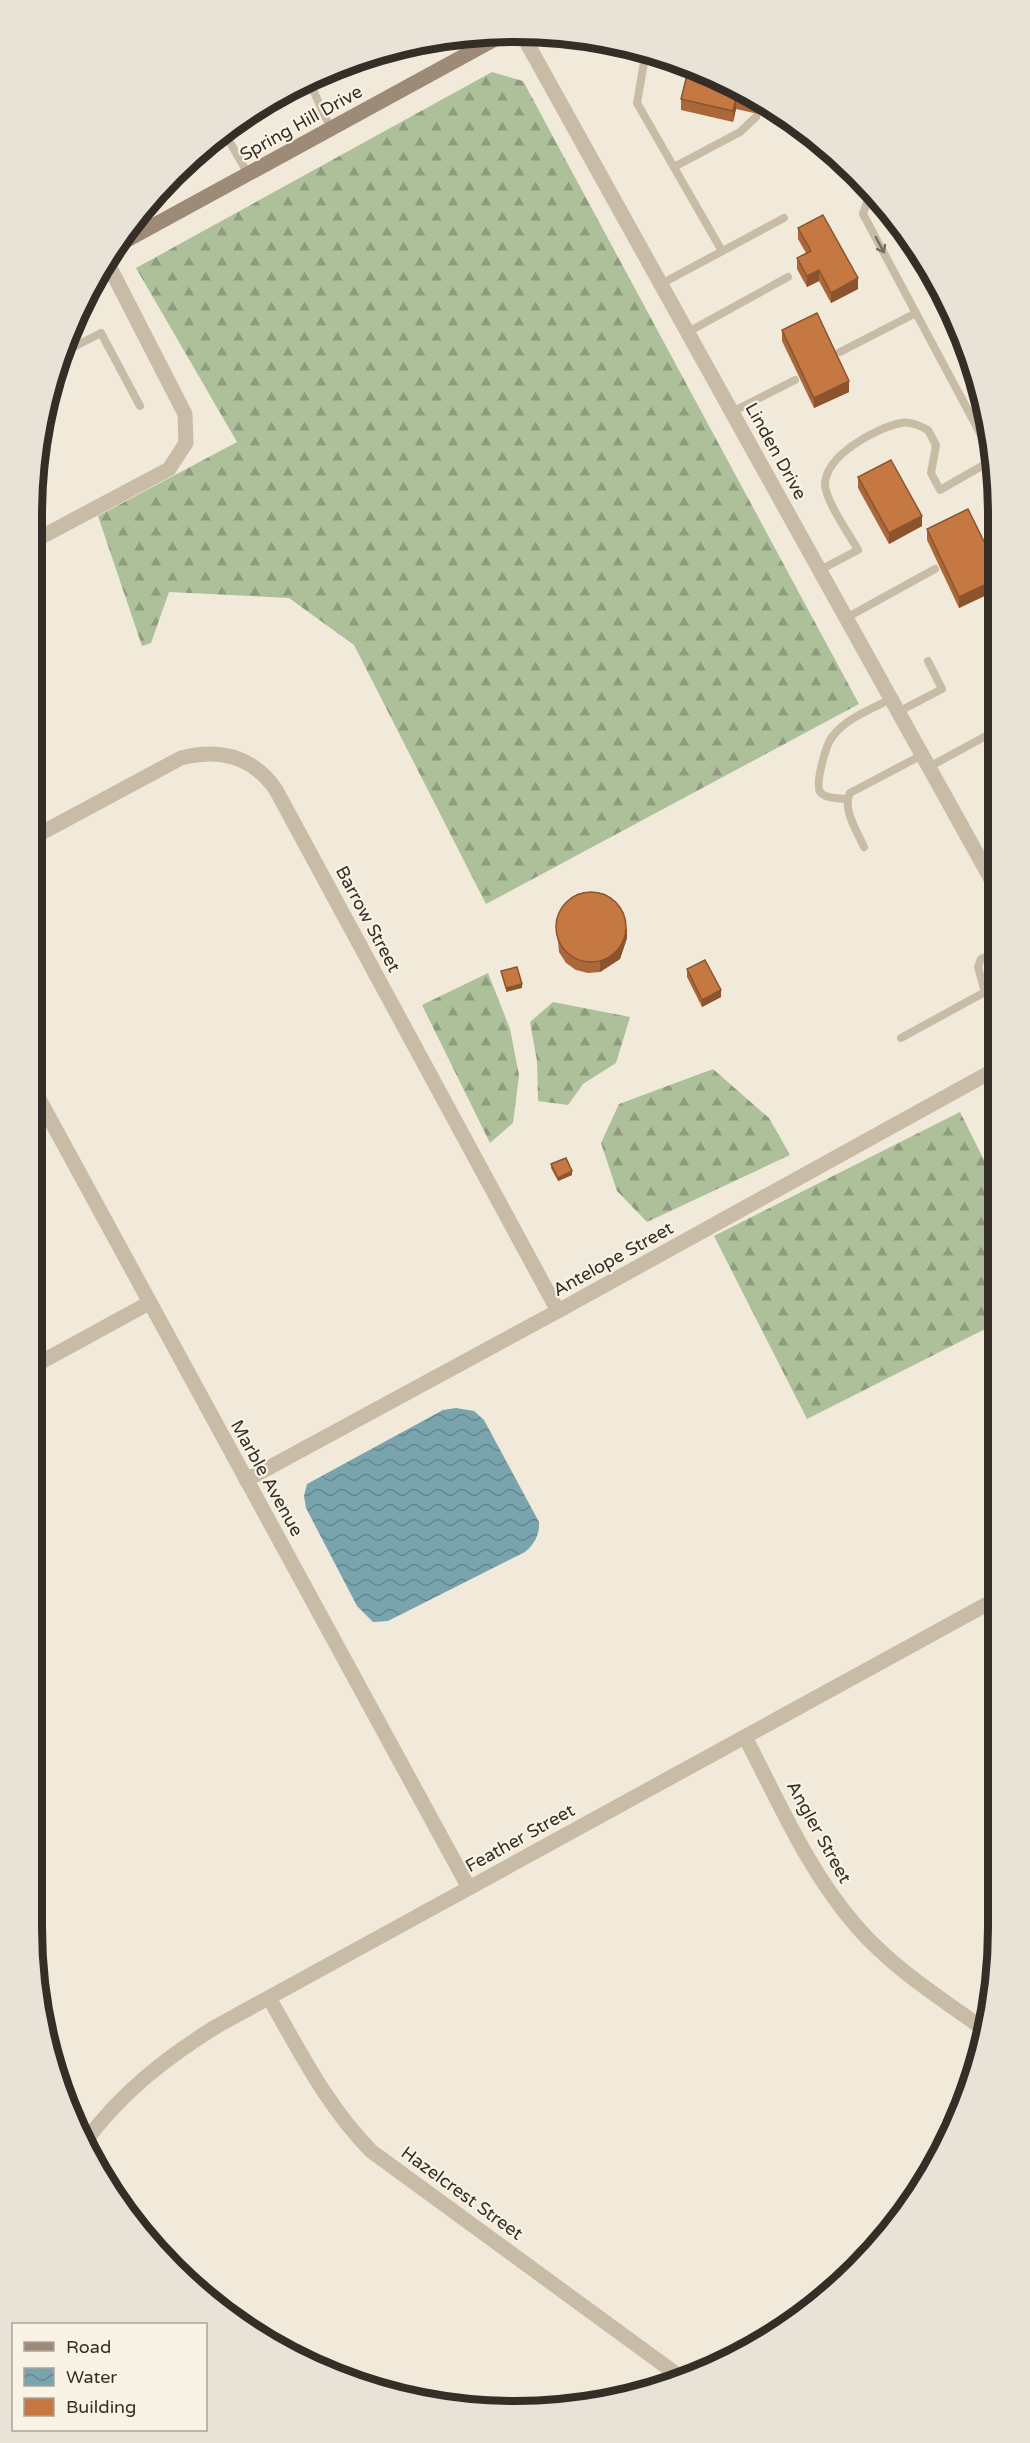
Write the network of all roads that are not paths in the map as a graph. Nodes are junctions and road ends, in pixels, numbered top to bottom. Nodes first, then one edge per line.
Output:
1 (527, 42) edge
2 (488, 43) edge
3 (644, 60) edge
4 (312, 88) edge
5 (756, 117) edge
6 (331, 129) junction
7 (228, 139) edge
8 (674, 167) junction
9 (248, 174) junction
10 (868, 200) edge
11 (783, 218) dead end
12 (133, 237) edge
13 (722, 251) junction
14 (111, 269) edge
15 (788, 277) dead end
16 (661, 284) junction
17 (916, 313) junction
18 (688, 332) junction
19 (73, 347) edge
20 (840, 352) dead end
21 (795, 380) dead end
22 (140, 406) dead end
23 (732, 412) junction
24 (981, 435) edge
25 (985, 464) edge
26 (42, 537) edge
27 (935, 569) dead end
28 (820, 570) junction
29 (846, 618) junction
30 (928, 661) dead end
31 (895, 706) junction
32 (988, 734) edge
33 (925, 761) junction
34 (847, 799) junction
35 (42, 833) edge
36 (864, 847) dead end
37 (988, 874) edge
38 (988, 956) edge
39 (901, 1038) dead end
40 (988, 1073) edge
41 (42, 1105) edge
42 (149, 1303) junction
43 (558, 1311) junction
44 (42, 1362) edge
45 (246, 1480) junction
46 (988, 1603) edge
47 (745, 1737) junction
48 (469, 1888) junction
49 (269, 1998) junction
50 (978, 2025) edge
51 (90, 2135) edge
52 (675, 2373) edge

1 - 16 street, Linden Drive
2 - 6 main road, Spring Hill Drive
3 - 8 lane
4 - 6 lane
5 - 8 lane
6 - 9 main road, Spring Hill Drive
7 - 9 lane
8 - 13 lane
9 - 12 main road, Spring Hill Drive
10 -> 17 lane
11 - 13 lane
13 - 16 lane
14 - 26 street
15 - 18 lane
16 - 18 street, Linden Drive
17 - 20 lane
17 - 24 lane
18 - 23 street, Linden Drive
19 - 22 lane
21 - 23 lane
23 - 28 street, Linden Drive
25 - 28 lane
27 - 29 lane
28 - 29 street, Linden Drive
29 - 31 street, Linden Drive
30 - 31 lane
31 - 33 street, Linden Drive
31 - 34 lane
32 - 33 lane
33 - 34 lane
33 - 37 street, Linden Drive
34 - 36 lane
35 - 43 street, Barrow Street
38 - 39 lane
40 - 43 street, Antelope Street
41 - 42 street, Marble Avenue
42 - 44 street
42 - 45 street, Marble Avenue
43 - 45 street, Antelope Street
45 - 48 street, Marble Avenue
46 - 47 street, Feather Street
47 - 48 street, Feather Street
47 - 50 street, Angler Street
48 - 49 street, Feather Street
49 - 51 street, Feather Street
49 - 52 street, Hazelcrest Street

